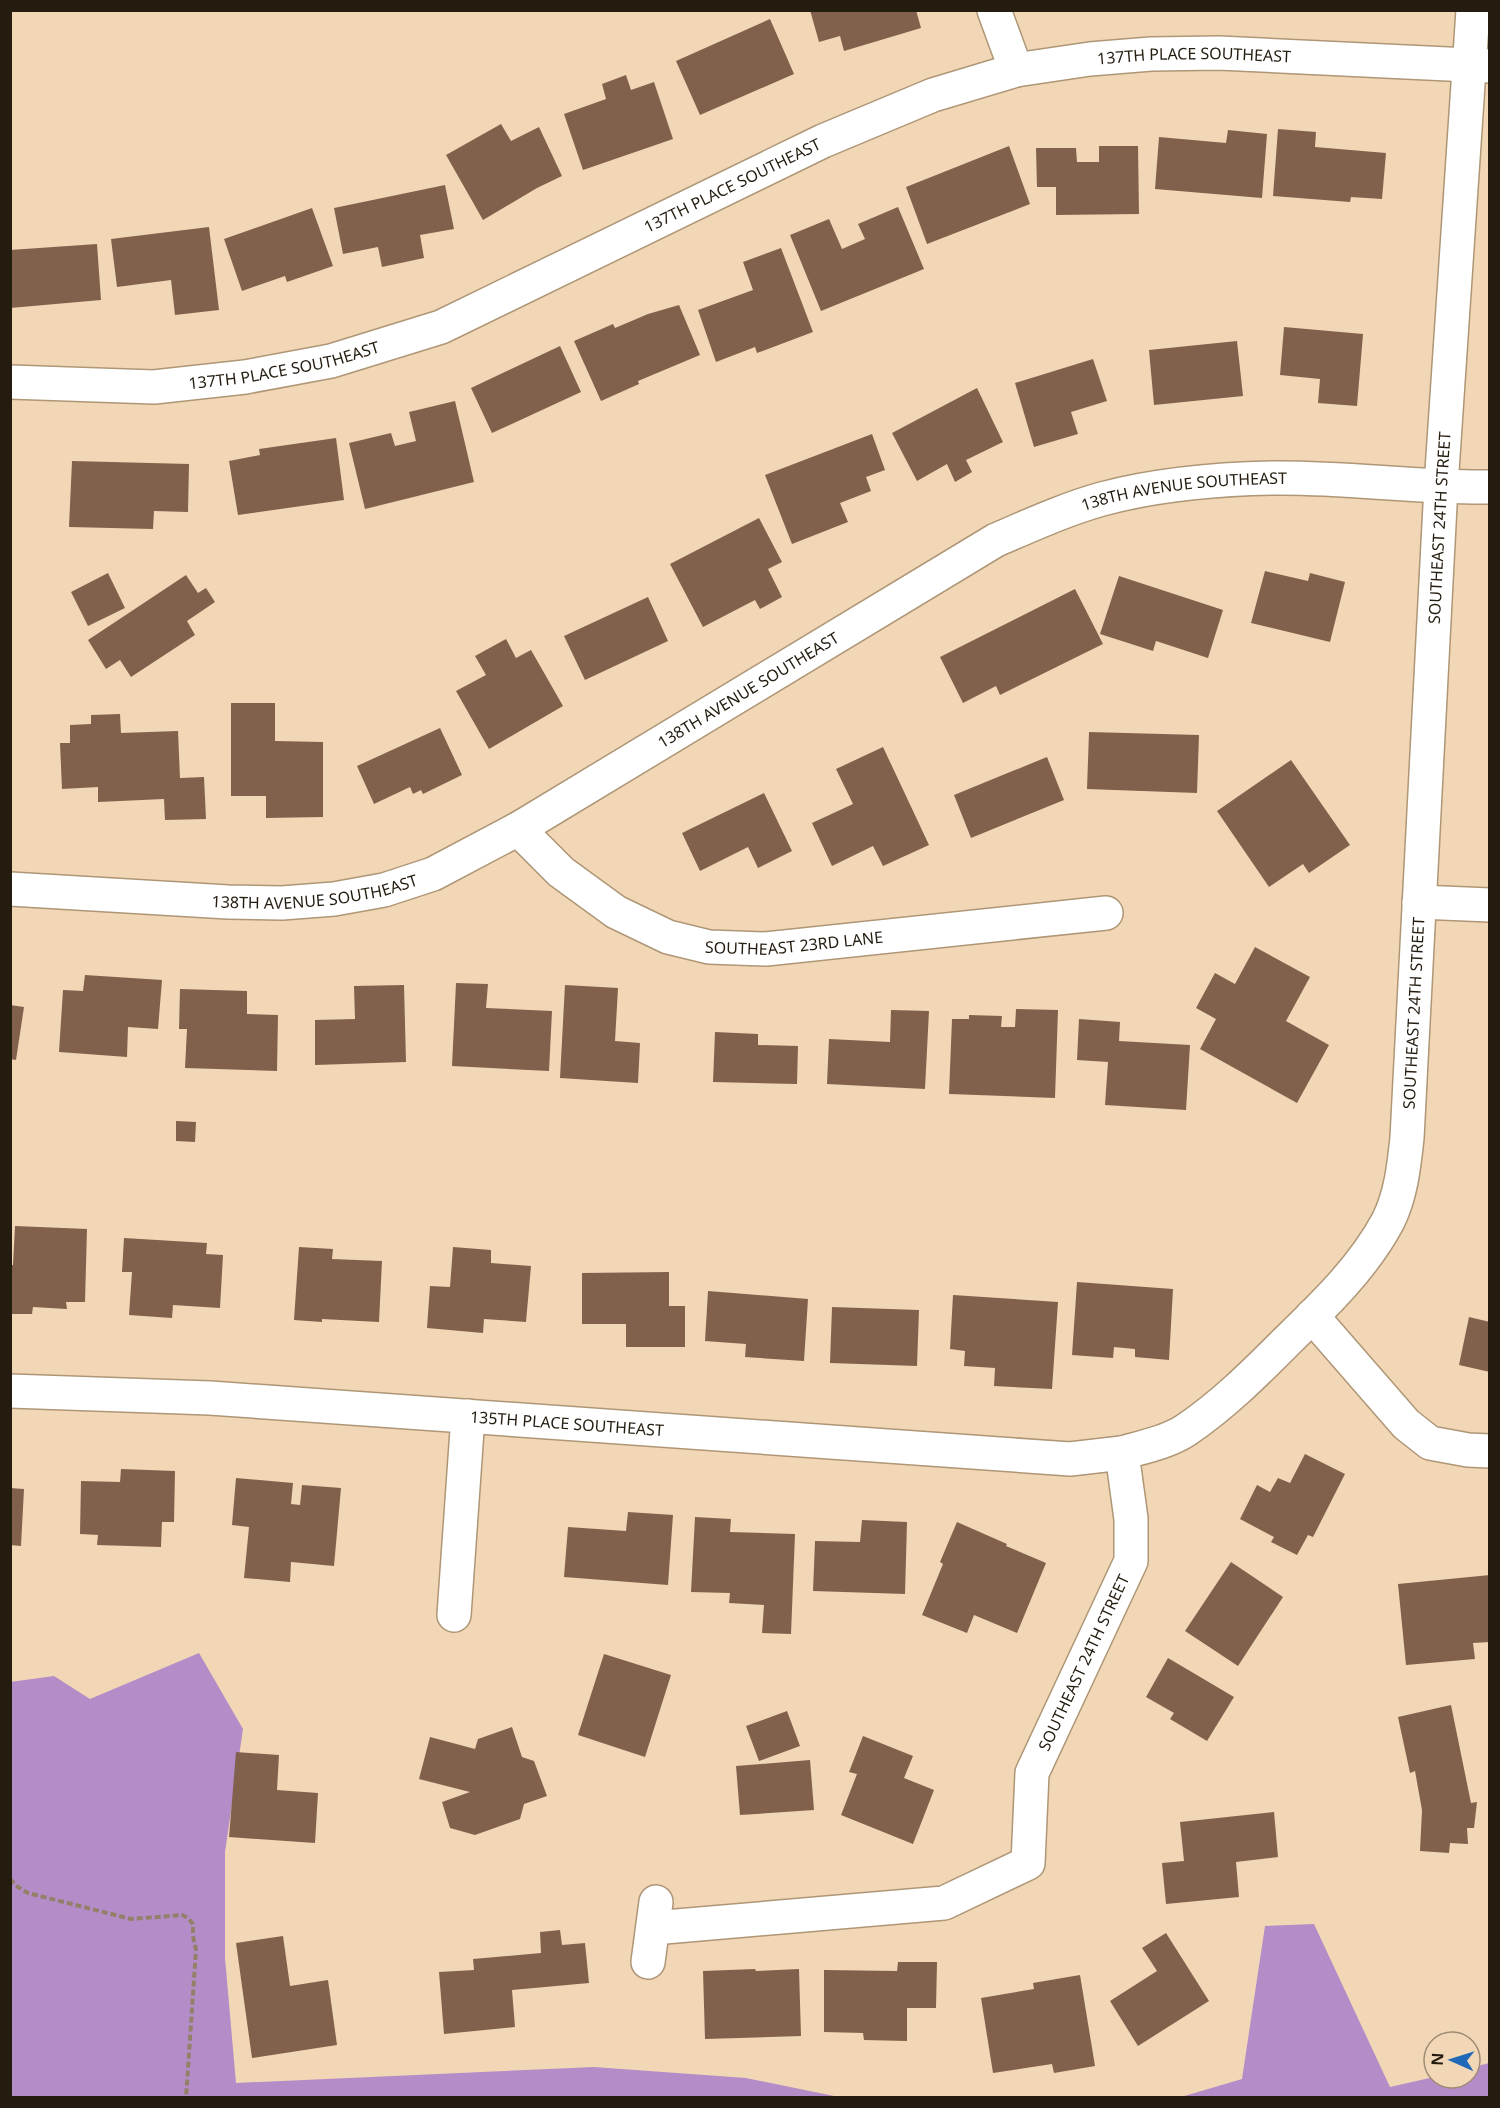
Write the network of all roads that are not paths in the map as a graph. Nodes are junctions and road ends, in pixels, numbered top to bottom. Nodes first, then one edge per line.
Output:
1 (994, 10) edge
2 (1473, 10) edge
3 (1480, 66) edge
4 (1016, 70) junction
5 (10, 382) edge
6 (1441, 486) junction
7 (1490, 487) edge
8 (518, 828) junction
9 (10, 889) edge
10 (1419, 902) junction
11 (1490, 905) edge
12 (1106, 913) dead end
13 (1312, 1316) junction
14 (10, 1391) edge
15 (468, 1416) junction
16 (1490, 1451) edge
17 (1122, 1453) junction
18 (454, 1615) dead end
19 (648, 1962) dead end

1 - 4 street
2 - 3 street, SOUTHEAST 24TH STREET
3 - 4 street, 137TH PLACE SOUTHEAST
3 - 6 street, SOUTHEAST 24TH STREET
4 - 5 street, 137TH PLACE SOUTHEAST
6 - 7 street, 138TH AVENUE SOUTHEAST
6 - 8 street, 138TH AVENUE SOUTHEAST
6 - 10 street, SOUTHEAST 24TH STREET
8 - 9 street, 138TH AVENUE SOUTHEAST
8 - 12 street, SOUTHEAST 23RD LANE
10 - 11 street
10 - 13 street, SOUTHEAST 24TH STREET
13 - 16 street
13 - 17 street, SOUTHEAST 24TH STREET
14 - 15 street, 135TH PLACE SOUTHEAST
15 - 17 street, 135TH PLACE SOUTHEAST
15 - 18 street
17 - 19 street, SOUTHEAST 24TH STREET

